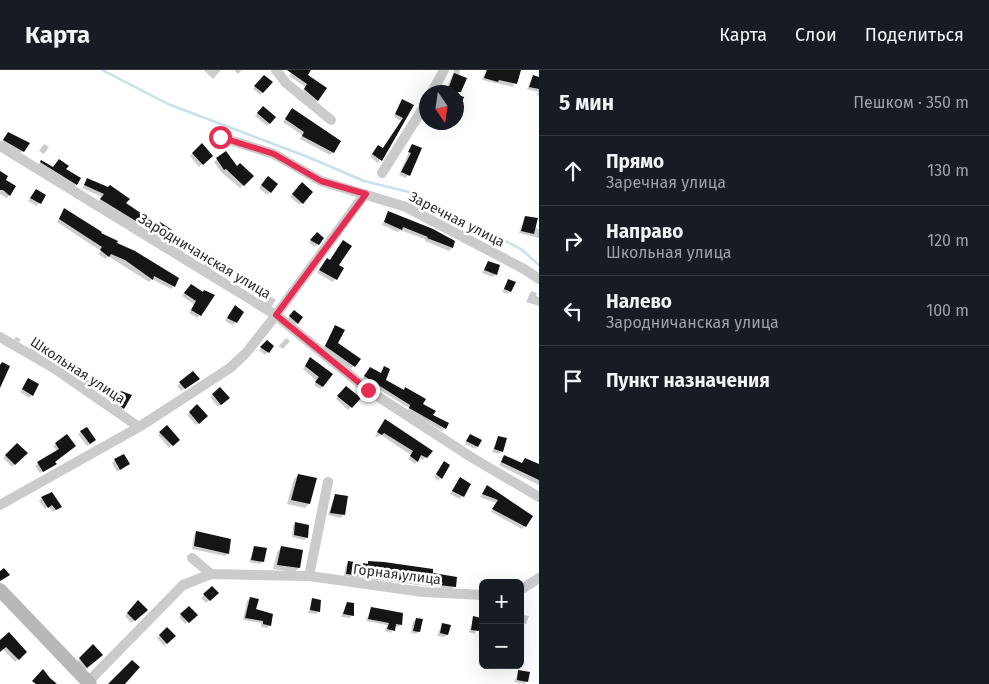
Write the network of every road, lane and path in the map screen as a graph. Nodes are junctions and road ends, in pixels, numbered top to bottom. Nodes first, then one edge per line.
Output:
1 (276, 70) edge
2 (444, 70) edge
3 (436, 85) edge
4 (419, 113) edge
5 (331, 120) dead end
6 (220, 137) dead end
7 (0, 146) edge
8 (382, 173) dead end
9 (366, 194) junction
10 (539, 279) edge
11 (276, 315) junction
12 (0, 337) edge
13 (139, 427) junction
14 (328, 482) dead end
15 (539, 497) edge
16 (0, 505) edge
17 (192, 558) dead end
18 (211, 574) junction
19 (304, 576) junction
20 (539, 578) edge
21 (524, 587) edge
22 (0, 590) edge
23 (479, 595) edge
24 (0, 601) edge
25 (86, 683) edge

1 - 5 street
2 - 3 street
4 - 8 street
6 - 9 street, Заречная улица
7 - 11 street, Зародничанская улица
9 - 10 street, Заречная улица
9 - 11 street
11 - 13 street
11 - 15 street, Зародничанская улица
12 - 13 street, Школьная улица
13 - 16 street
14 - 19 street
17 - 18 street
18 - 19 street, Горная улица
18 - 25 street
19 - 23 street, Горная улица
20 - 21 street
22 - 25 street
24 - 25 street

